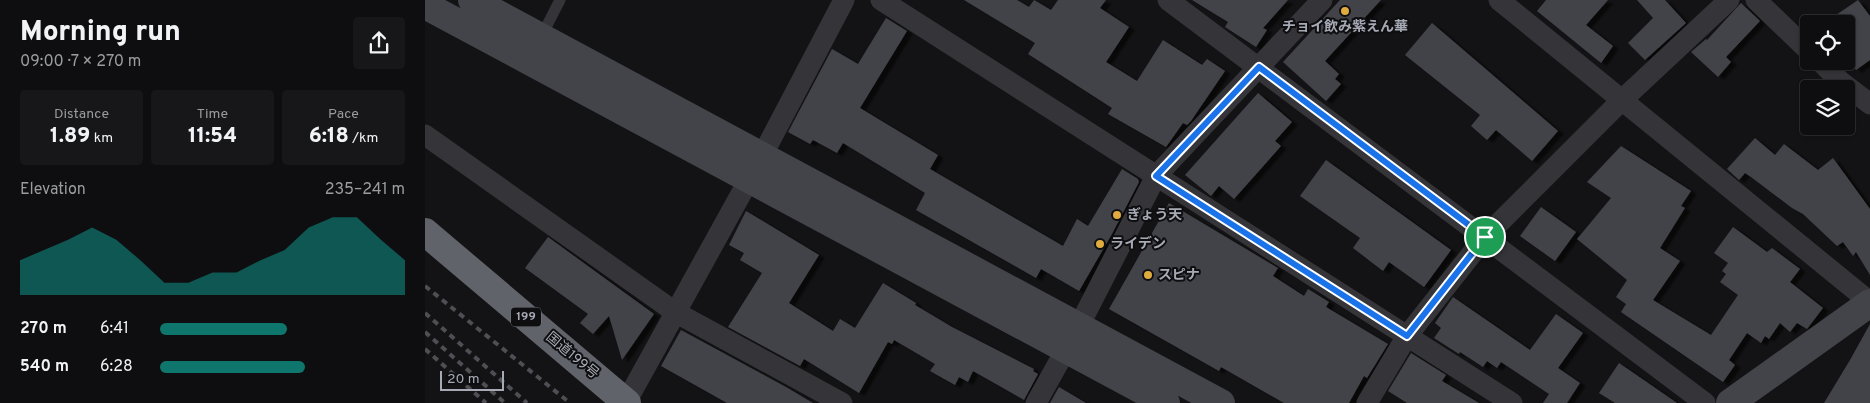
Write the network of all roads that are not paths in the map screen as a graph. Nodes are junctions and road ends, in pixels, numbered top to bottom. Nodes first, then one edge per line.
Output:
1 (472, 0) edge
2 (560, 0) edge
3 (844, 0) edge
4 (881, 0) edge
5 (1168, 0) edge
6 (1499, 0) edge
7 (1729, 0) edge
8 (1756, 0) edge
9 (1318, 1) edge
10 (425, 5) edge
11 (541, 37) junction
12 (1800, 42) edge
13 (1259, 67) junction
14 (1830, 70) edge
15 (1623, 100) junction
16 (1870, 104) edge
17 (425, 135) edge
18 (756, 167) junction
19 (1156, 176) junction
20 (425, 232) edge
21 (1485, 237) junction
22 (1870, 302) edge
23 (675, 312) junction
24 (1079, 326) junction
25 (1407, 336) junction
26 (1066, 350) junction
27 (626, 403) edge
28 (841, 403) edge
29 (1036, 403) edge
30 (1166, 403) edge
31 (1221, 403) edge
32 (1367, 403) edge
33 (1512, 403) edge
34 (1705, 403) edge
35 (1730, 403) edge

1 - 11 street
2 - 11 lane
3 - 18 street
4 - 19 street
5 - 13 street
6 - 15 street
7 - 15 street
8 - 12 street
9 - 13 street
10 - 18 street
11 - 18 street
13 - 19 street
13 - 21 street
14 - 16 street
15 - 21 street
15 - 22 street
17 - 23 street
18 - 23 street
18 - 24 street
18 - 26 street
19 - 24 street
19 - 25 street
20 - 27 highway, 国道199号 / 199
21 - 25 street
21 - 34 street
22 - 35 street
23 - 27 street
23 - 28 street
24 - 26 street
24 - 31 street
25 - 32 street
25 - 33 street
26 - 29 street
26 - 30 street

